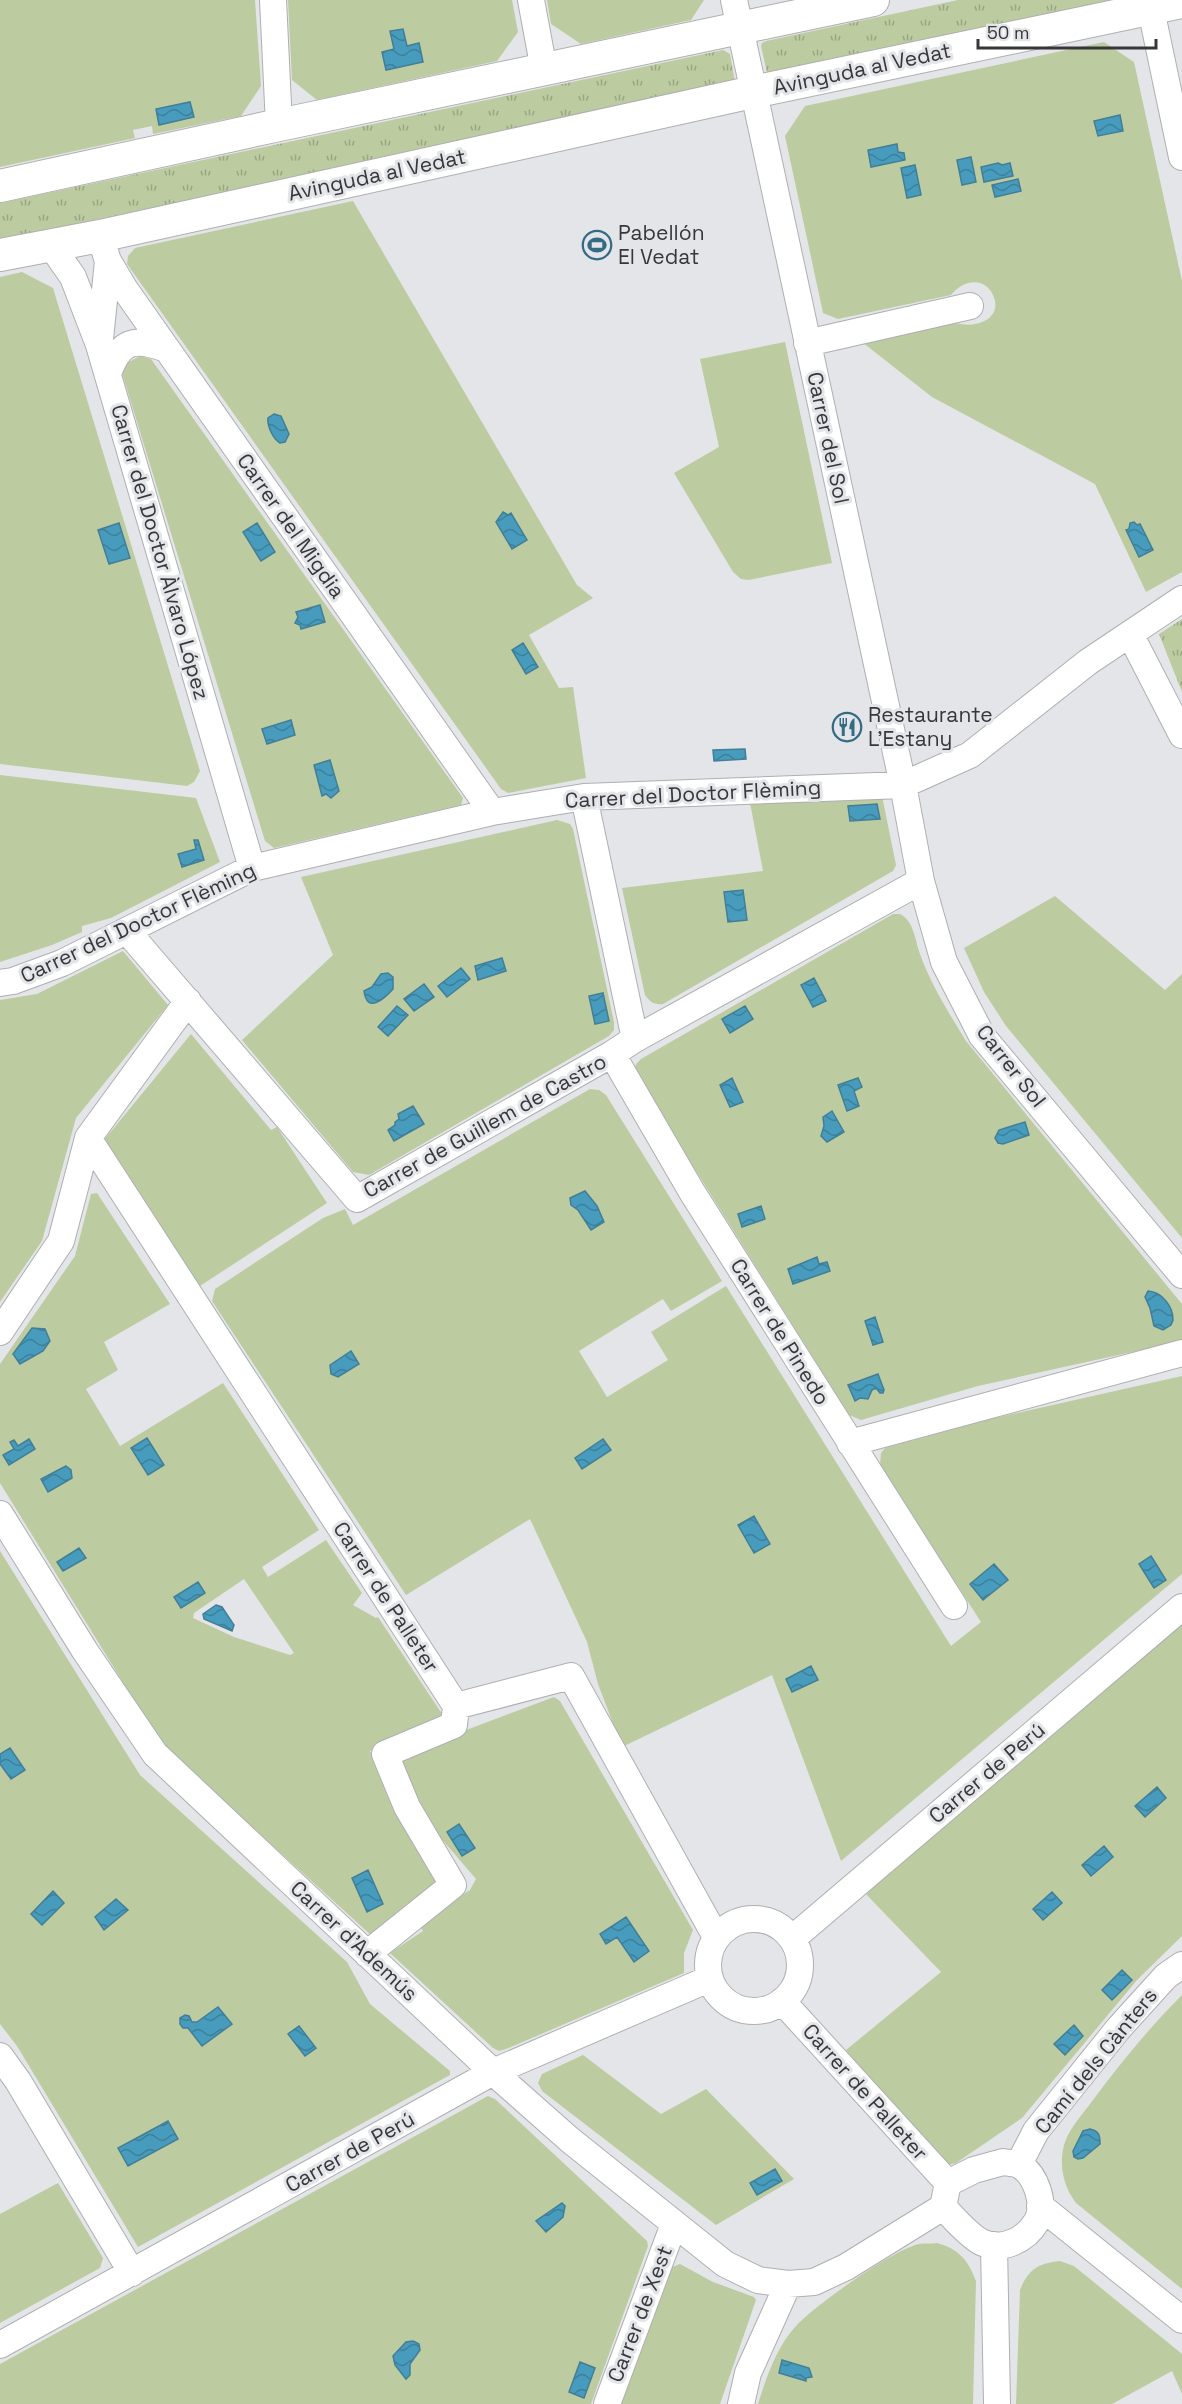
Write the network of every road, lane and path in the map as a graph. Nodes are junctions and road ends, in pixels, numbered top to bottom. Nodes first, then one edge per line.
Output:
1 (273, 0) edge
2 (531, 0) edge
3 (873, 0) edge
4 (1182, 2) edge
5 (1150, 4) edge
6 (737, 14) edge
7 (544, 69) junction
8 (753, 92) junction
9 (279, 125) junction
10 (1182, 157) edge
11 (0, 186) edge
12 (50, 244) junction
13 (104, 248) junction
14 (0, 255) edge
15 (970, 306) dead end
16 (807, 343) junction
17 (99, 345) junction
18 (166, 349) junction
19 (108, 374) junction
20 (1182, 599) edge
21 (1130, 634) junction
22 (1182, 735) edge
23 (903, 785) junction
24 (584, 797) junction
25 (492, 812) junction
26 (252, 868) junction
27 (921, 881) junction
28 (127, 931) junction
29 (0, 983) edge
30 (188, 1001) junction
31 (635, 1039) junction
32 (612, 1054) junction
33 (87, 1137) junction
34 (1182, 1275) edge
35 (0, 1332) edge
36 (1182, 1353) edge
37 (850, 1443) junction
38 (0, 1514) edge
39 (954, 1606) dead end
40 (1182, 1607) edge
41 (456, 1706) junction
42 (716, 1937) junction
43 (792, 1939) junction
44 (367, 1954) junction
45 (1182, 1965) edge
46 (709, 1979) junction
47 (782, 2001) junction
48 (0, 2056) edge
49 (493, 2072) junction
50 (1019, 2164) junction
51 (945, 2195) junction
52 (1040, 2206) junction
53 (674, 2224) junction
54 (993, 2245) junction
55 (132, 2272) junction
56 (788, 2284) junction
57 (1182, 2320) edge
58 (0, 2345) edge
59 (607, 2404) edge
60 (741, 2404) edge
61 (997, 2404) edge

1 - 9 street
2 - 7 street
3 - 6 street
4 - 5 street, Avinguda al Vedat
5 - 8 street, Avinguda al Vedat
5 - 10 street
6 - 7 street
6 - 8 street, Avinguda al Vedat
7 - 9 street
8 - 13 street, Avinguda al Vedat
8 - 16 street, Carrer del Sol
9 - 11 street
12 - 13 street, Avinguda al Vedat
12 - 14 street, Avinguda al Vedat
12 - 17 street, Carrer del Doctor Àlvaro López
13 - 17 street
13 - 18 street, Carrer del Migdia
15 - 16 street
16 - 23 street, Carrer del Sol
17 - 19 street, Carrer del Doctor Àlvaro López
18 - 19 street
18 - 25 street, Carrer del Migdia
19 - 26 street, Carrer del Doctor Àlvaro López
20 - 21 street, Carrer del Doctor Flèming
21 - 22 street
21 - 23 street, Carrer del Doctor Flèming
23 - 24 street, Carrer del Doctor Flèming
23 - 27 street, Carrer Sol
24 - 25 street, Carrer del Doctor Flèming
24 - 31 street
25 - 26 street, Carrer del Doctor Flèming
26 - 28 street, Carrer del Doctor Flèming
27 - 31 street, Carrer de Guillem de Castro
27 - 34 street, Carrer Sol
28 - 29 street, Carrer del Doctor Flèming
28 - 30 street, Carrer de Guillem de Castro
30 - 32 street, Carrer de Guillem de Castro
30 - 33 street
31 - 32 street, Carrer de Guillem de Castro
32 - 37 street, Carrer de Pinedo
33 - 35 street
33 - 41 street, Carrer de Palleter
36 - 37 street
37 - 39 street, Carrer de Pinedo
38 - 44 street, Carrer d'Ademús
40 - 43 street, Carrer de Perú
41 - 42 street
41 - 44 street
42 - 43 street
42 - 46 street
43 - 47 street
44 - 49 street, Carrer d'Ademús
45 - 50 street, Camí dels Cànters
46 - 47 street
46 - 49 street, Carrer de Perú
47 - 51 street, Carrer de Palleter
48 - 55 street
49 - 53 street, Carrer d'Ademús
49 - 55 street, Carrer de Perú
50 - 51 street
50 - 52 street
51 - 54 street
51 - 56 street
52 - 54 street
52 - 57 street
53 - 56 street, Carrer d'Ademús
53 - 59 street, Carrer de Xest
54 - 61 street
55 - 58 street, Carrer de Perú
56 - 60 street

